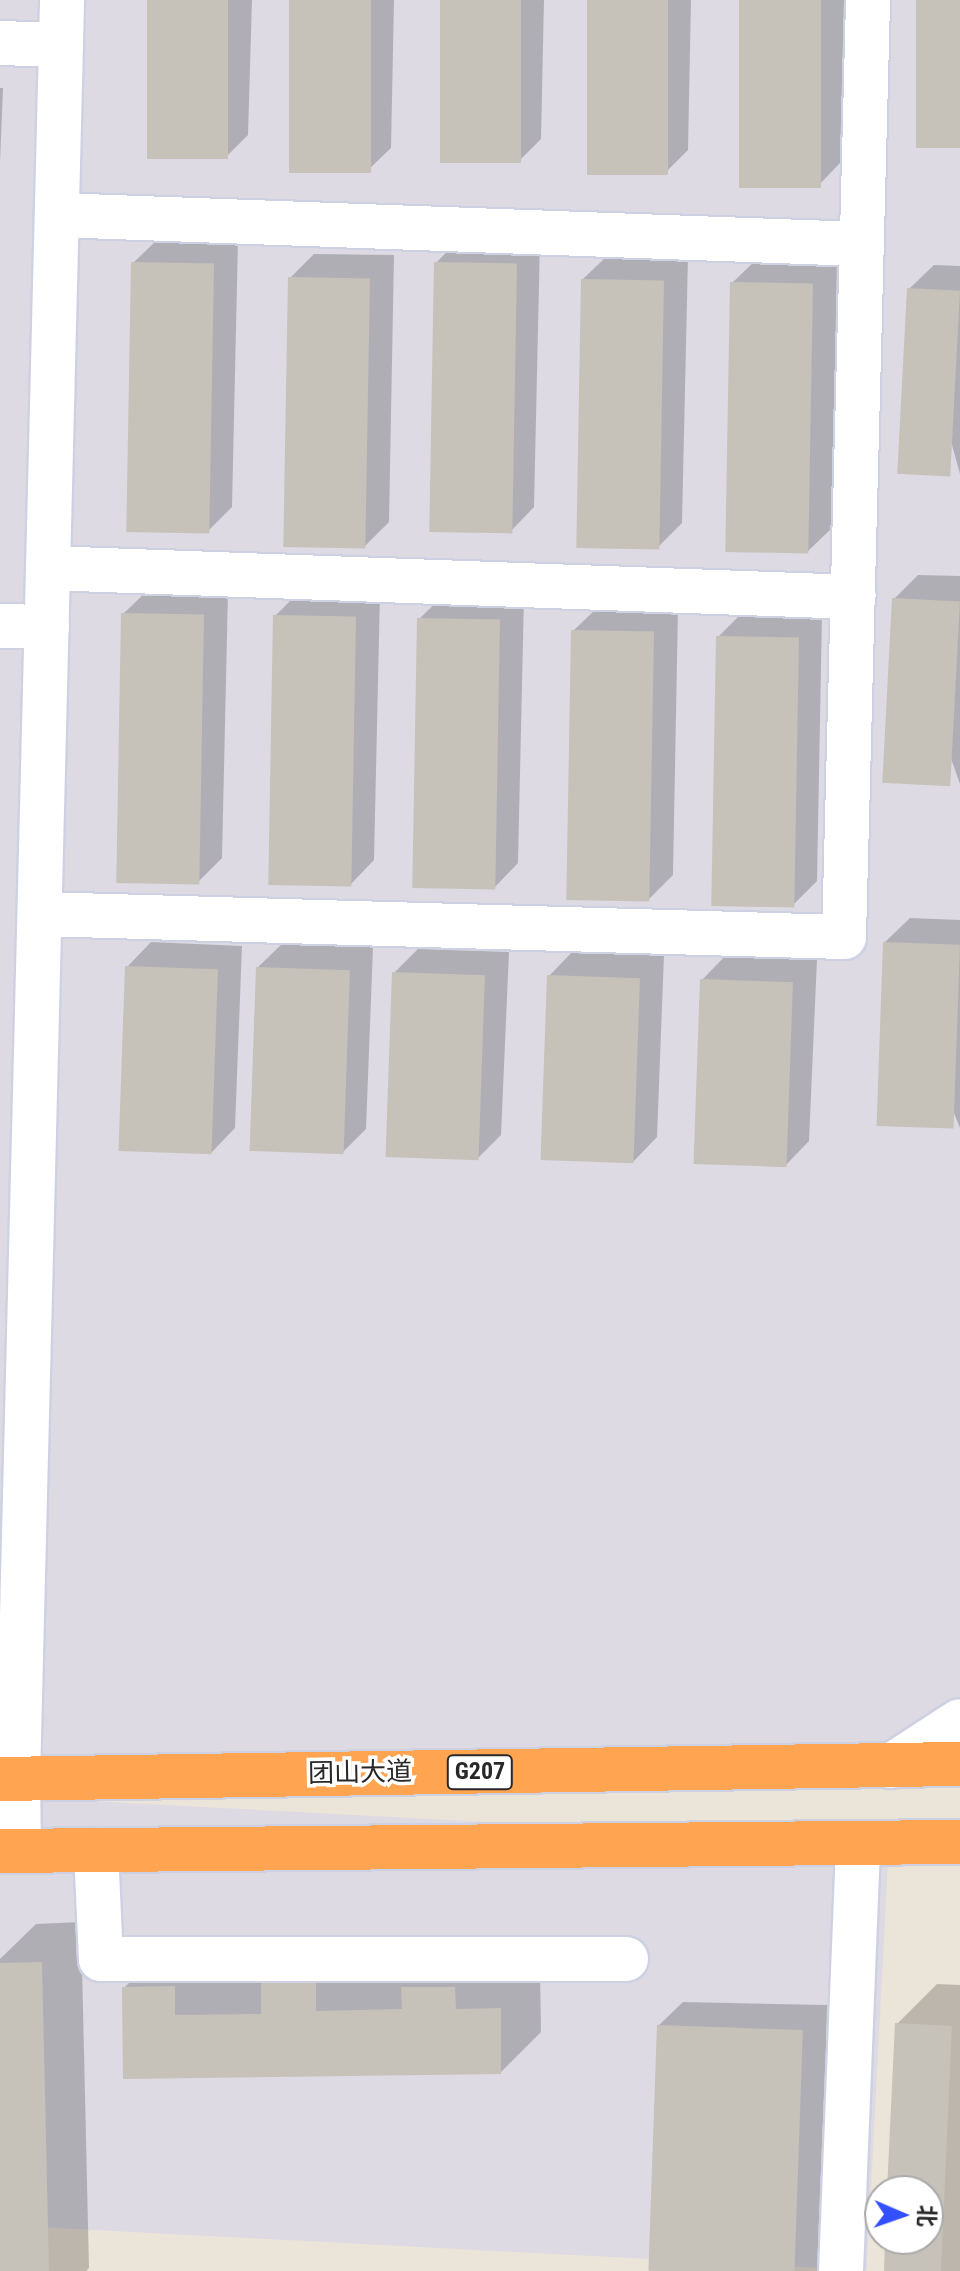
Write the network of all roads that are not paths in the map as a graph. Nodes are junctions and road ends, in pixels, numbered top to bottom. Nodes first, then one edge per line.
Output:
1 (62, 0) edge
2 (868, 0) edge
3 (0, 43) edge
4 (61, 45) junction
5 (57, 215) junction
6 (861, 244) junction
7 (48, 568) junction
8 (853, 597) junction
9 (0, 626) edge
10 (47, 627) junction
11 (40, 914) junction
12 (960, 1721) edge
13 (960, 1764) edge
14 (891, 1766) junction
15 (9, 1779) edge
16 (960, 1842) edge
17 (858, 1843) junction
18 (96, 1850) junction
19 (10, 1851) edge
20 (626, 1959) dead end
21 (841, 2271) edge

1 - 4 street
2 - 6 street
3 - 4 street
4 - 5 street
5 - 6 street
5 - 7 street
6 - 8 street
7 - 8 street
7 - 10 street
8 - 11 street
9 - 10 street
10 - 11 street
11 - 15 street
12 - 14 street
13 - 14 highway, 团山大道 / G207
14 - 15 highway, 团山大道 / G207
15 - 19 street
16 - 17 highway
17 - 18 highway
17 - 21 street
18 - 19 highway
18 - 20 street

